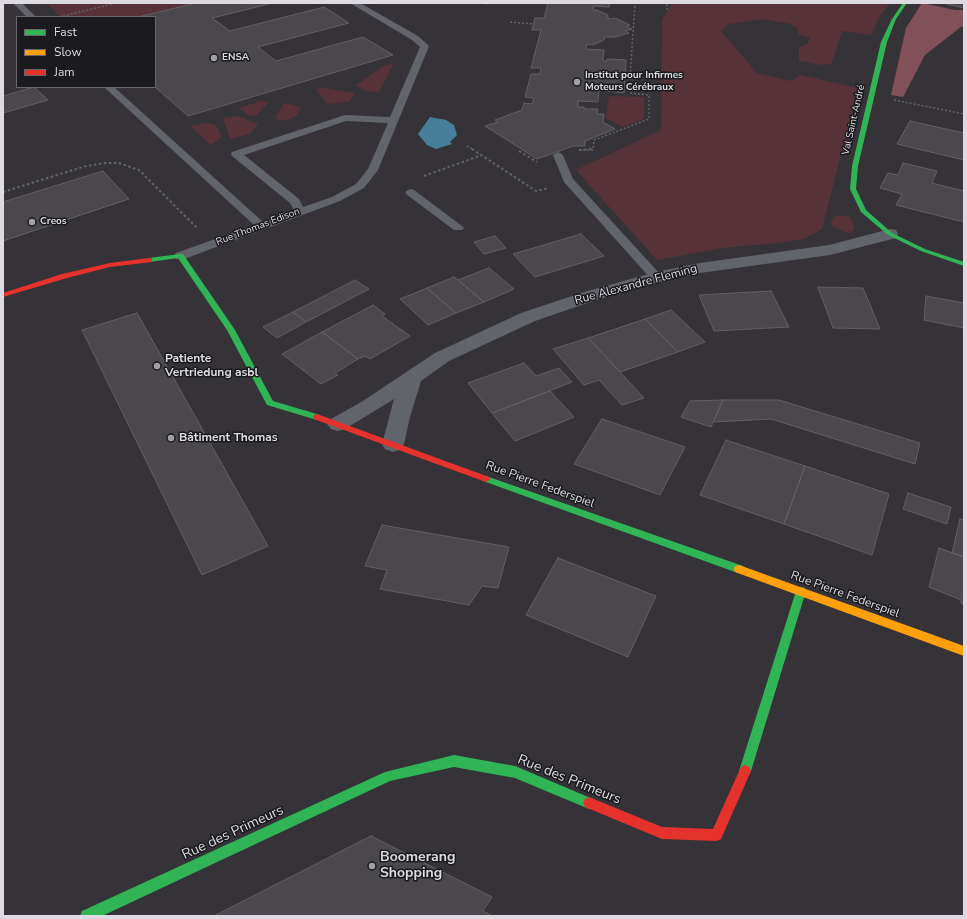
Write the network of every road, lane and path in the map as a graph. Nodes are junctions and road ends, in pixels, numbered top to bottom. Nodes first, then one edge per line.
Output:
1 (17, 3) edge
2 (117, 3) edge
3 (168, 3) edge
4 (174, 3) edge
5 (357, 3) edge
6 (483, 3) edge
7 (635, 3) edge
8 (660, 3) edge
9 (667, 3) edge
10 (905, 3) edge
11 (487, 5) dead end
12 (668, 10) dead end
13 (31, 16) edge
14 (63, 16) edge
15 (510, 22) dead end
16 (534, 24) dead end
17 (110, 88) edge
18 (871, 95) junction
19 (964, 114) edge
20 (394, 120) junction
21 (467, 146) dead end
22 (519, 150) dead end
23 (558, 155) junction
24 (546, 189) dead end
25 (3, 192) edge
26 (410, 192) dead end
27 (297, 206) junction
28 (261, 226) junction
29 (458, 228) dead end
30 (890, 234) junction
31 (213, 244) junction
32 (180, 256) junction
33 (964, 264) edge
34 (656, 277) junction
35 (3, 295) edge
36 (412, 377) junction
37 (338, 424) junction
38 (393, 444) junction
39 (801, 591) junction
40 (964, 651) edge
41 (87, 916) edge

1 - 13 lane
2 - 14 path
3 - 4 path
5 - 20 lane, Rue Thomas Edison
6 - 11 path
7 - 23 path
8 - 9 path
9 - 12 path
10 - 18 street, Val Saint-André
15 - 16 path
17 - 28 lane
18 - 19 path
18 - 30 street, Val Saint-André
20 - 27 lane, Rue Thomas Edison
20 - 27 lane
21 - 24 path
22 - 23 path
23 - 34 lane
25 - 31 path
26 - 29 lane
27 - 28 lane, Rue Thomas Edison
28 - 31 lane, Rue Thomas Edison
30 - 33 street
30 - 34 street, Rue Alexandre Fleming
31 - 32 lane, Rue Thomas Edison
32 - 35 street, Rue Thomas Edison
32 - 37 street, Rue Pierre Federspiel
34 - 36 street, Rue Alexandre Fleming
36 - 37 street, Rue Alexandre Fleming
36 - 38 street
37 - 38 street, Rue Pierre Federspiel
38 - 39 street, Rue Pierre Federspiel
39 - 40 street, Rue Pierre Federspiel
39 - 41 street, Rue des Primeurs

